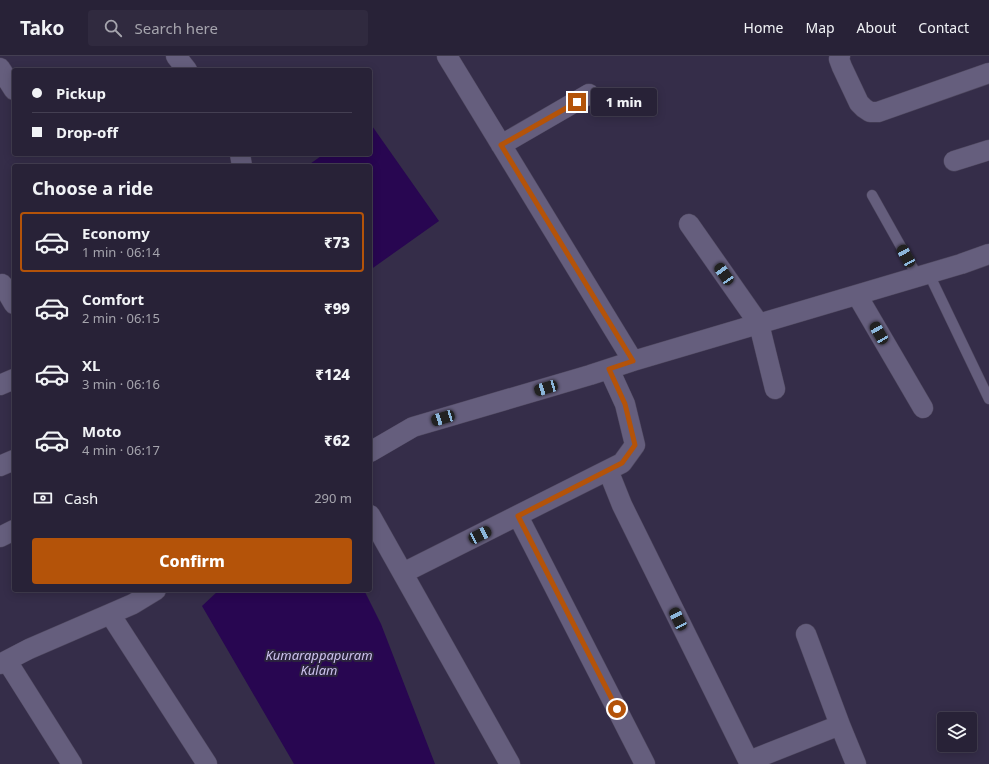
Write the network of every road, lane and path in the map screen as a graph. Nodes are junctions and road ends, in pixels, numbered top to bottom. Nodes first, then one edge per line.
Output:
1 (176, 56) edge
2 (447, 56) edge
3 (840, 56) edge
4 (0, 68) edge
5 (185, 68) edge
6 (989, 73) edge
7 (12, 87) edge
8 (590, 94) dead end
9 (501, 145) junction
10 (989, 150) edge
11 (954, 161) dead end
12 (872, 195) dead end
13 (689, 224) dead end
14 (989, 254) edge
15 (923, 276) junction
16 (5, 282) edge
17 (857, 295) junction
18 (12, 299) edge
19 (759, 324) junction
20 (633, 361) junction
21 (609, 369) junction
22 (12, 380) edge
23 (0, 385) edge
24 (776, 390) dead end
25 (989, 399) edge
26 (923, 408) dead end
27 (372, 451) edge
28 (12, 461) edge
29 (0, 466) edge
30 (608, 470) junction
31 (518, 516) junction
32 (372, 519) edge
33 (12, 531) edge
34 (0, 537) edge
35 (403, 573) junction
36 (153, 592) edge
37 (110, 614) junction
38 (806, 634) dead end
39 (3, 662) edge
40 (840, 725) junction
41 (749, 762) edge
42 (72, 764) edge
43 (207, 764) edge
44 (510, 764) edge
45 (645, 764) edge
46 (856, 764) edge

1 - 5 street
2 - 9 street
3 - 6 street
4 - 7 street
8 - 9 street
9 - 20 street
10 - 11 street
12 - 15 lane
13 - 19 street
14 - 15 street
15 - 17 street
15 - 25 lane
16 - 18 street
17 - 19 street
17 - 26 street
19 - 20 street
19 - 24 street
20 - 21 street
21 - 27 street
21 - 30 street
22 - 23 street
28 - 29 street
30 - 31 street
30 - 41 street
31 - 35 street
31 - 45 street
32 - 35 street
33 - 34 street
35 - 44 street
36 - 37 street
37 - 39 street
37 - 43 street
38 - 40 street
39 - 42 street
40 - 41 street
40 - 46 street

